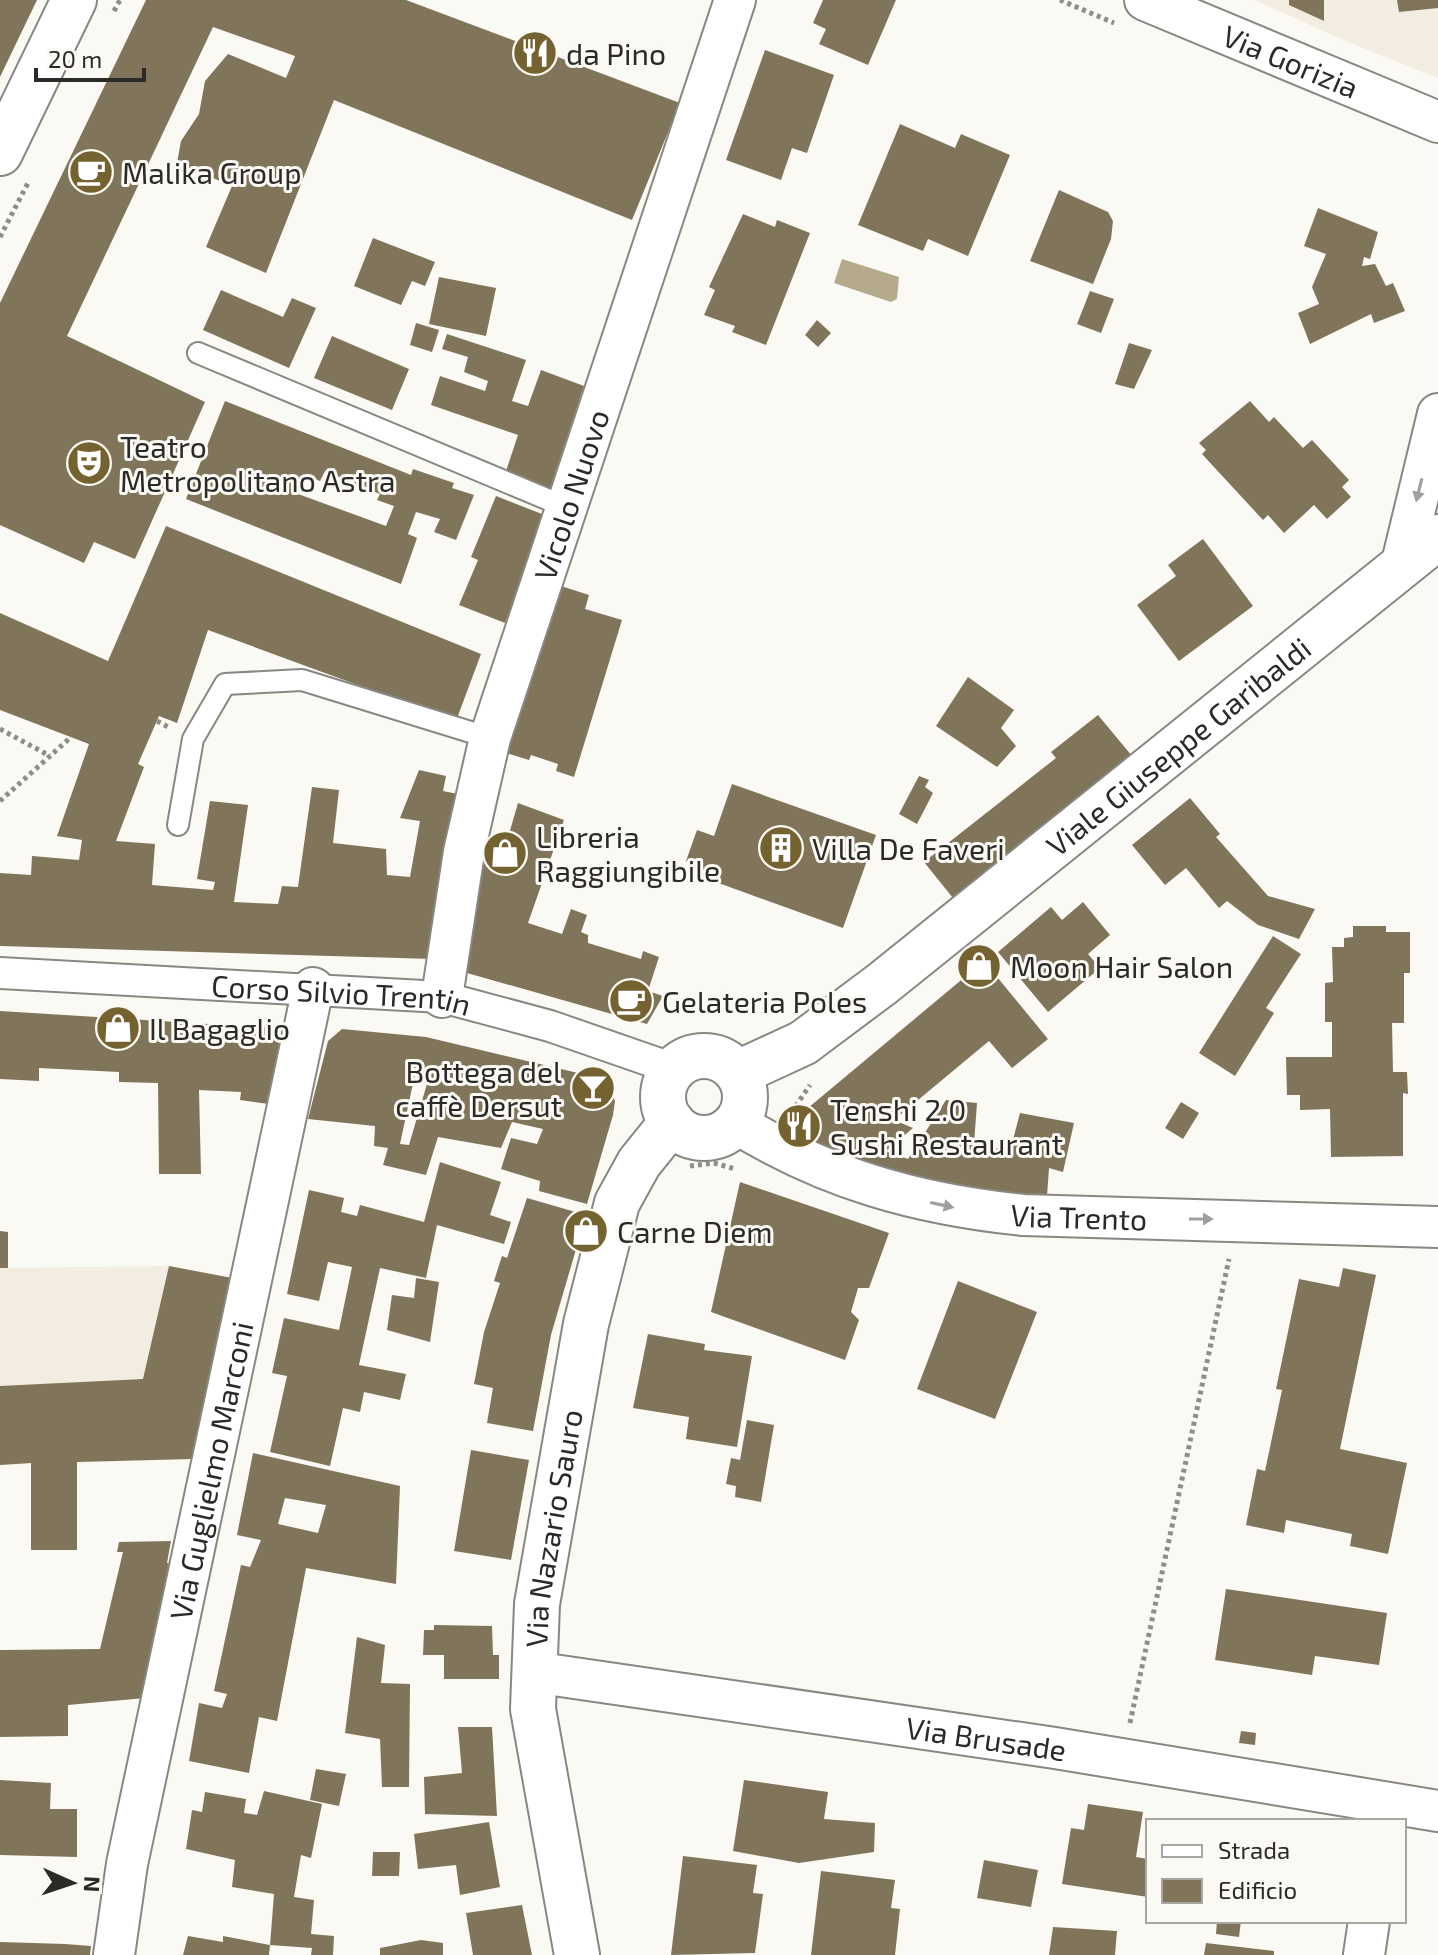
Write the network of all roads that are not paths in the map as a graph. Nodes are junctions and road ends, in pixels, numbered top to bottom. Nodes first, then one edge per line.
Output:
1 (74, 0) edge
2 (735, 0) edge
3 (1160, 3) edge
4 (1438, 122) edge
5 (0, 153) edge
6 (198, 353) dead end
7 (1438, 414) edge
8 (566, 507) junction
9 (1438, 537) edge
10 (1401, 567) junction
11 (490, 738) junction
12 (178, 825) dead end
13 (0, 973) edge
14 (313, 988) junction
15 (442, 997) junction
16 (674, 1069) junction
17 (738, 1073) junction
18 (672, 1122) junction
19 (736, 1123) junction
20 (1438, 1227) edge
21 (533, 1672) junction
22 (1438, 1811) edge
23 (1386, 1812) edge
24 (1369, 1923) edge
25 (114, 1955) edge
26 (577, 1955) edge
27 (1364, 1955) edge

1 - 5 street
2 - 8 street, Vicolo Nuovo
3 - 4 street, Via Gorizia
6 - 8 lane
7 -> 10 street
8 - 11 street, Vicolo Nuovo
9 - 10 street, Viale Giuseppe Garibaldi
10 - 17 street, Viale Giuseppe Garibaldi
11 - 12 lane
11 - 15 street, Vicolo Nuovo
13 - 14 street, Corso Silvio Trentin
14 - 15 street, Corso Silvio Trentin
14 - 25 street, Via Guglielmo Marconi
15 - 16 street, Corso Silvio Trentin
16 - 17 street
16 - 18 street
17 - 19 street
18 - 19 street
18 - 21 street, Via Nazario Sauro
19 -> 20 street, Via Trento
21 - 23 street, Via Brusade
21 - 26 street, Via Nazario Sauro
22 - 23 street, Via Brusade
24 - 27 street

